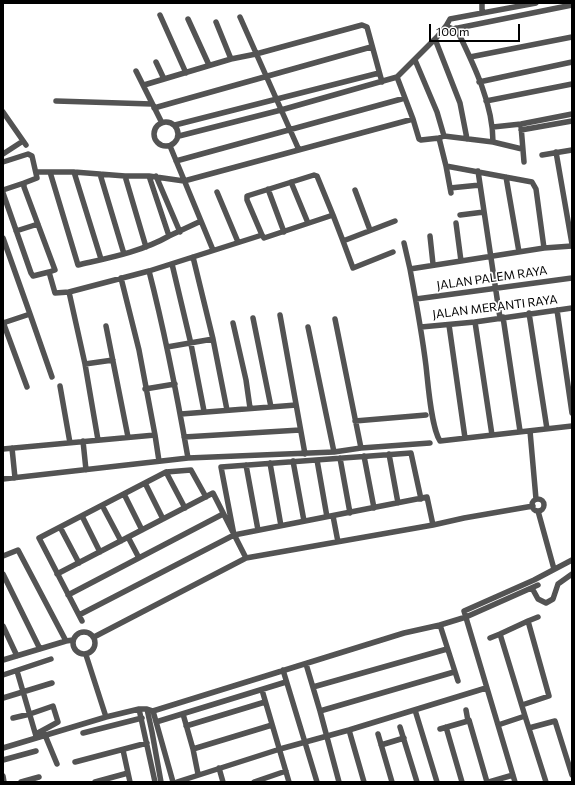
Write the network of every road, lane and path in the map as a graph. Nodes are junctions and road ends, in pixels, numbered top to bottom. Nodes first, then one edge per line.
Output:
1 (482, 3) edge
2 (536, 3) edge
3 (572, 5) edge
4 (482, 14) junction
5 (160, 15) dead end
6 (240, 17) dead end
7 (188, 19) dead end
8 (216, 22) dead end
9 (446, 26) junction
10 (456, 28) junction
11 (572, 37) edge
12 (434, 39) junction
13 (371, 47) junction
14 (256, 54) junction
15 (470, 57) junction
16 (231, 59) junction
17 (415, 60) junction
18 (156, 62) dead end
19 (572, 62) edge
20 (209, 65) junction
21 (136, 71) dead end
22 (186, 73) junction
23 (379, 73) junction
24 (266, 76) junction
25 (397, 77) junction
26 (164, 79) junction
27 (382, 82) junction
28 (479, 82) junction
29 (572, 84) edge
30 (144, 85) junction
31 (405, 98) junction
32 (277, 99) junction
33 (56, 101) dead end
34 (486, 101) junction
35 (153, 106) junction
36 (281, 109) junction
37 (3, 112) edge
38 (572, 114) edge
39 (413, 119) junction
40 (572, 121) edge
41 (162, 123) junction
42 (175, 125) junction
43 (493, 127) junction
44 (521, 127) junction
45 (289, 130) junction
46 (179, 136) junction
47 (441, 137) junction
48 (467, 139) junction
49 (493, 142) junction
50 (170, 146) junction
51 (522, 149) junction
52 (299, 150) junction
53 (572, 150) edge
54 (556, 152) junction
55 (3, 154) edge
56 (542, 155) dead end
57 (176, 161) junction
58 (3, 162) edge
59 (524, 162) dead end
60 (446, 166) junction
61 (478, 171) junction
62 (36, 172) junction
63 (50, 172) junction
64 (74, 172) junction
65 (100, 174) junction
66 (125, 176) junction
67 (149, 176) junction
68 (156, 176) junction
69 (506, 177) junction
70 (184, 181) junction
71 (291, 182) junction
72 (24, 183) junction
73 (480, 185) junction
74 (268, 189) junction
75 (354, 190) dead end
76 (3, 192) edge
77 (217, 192) dead end
78 (484, 212) junction
79 (333, 214) junction
80 (460, 215) dead end
81 (201, 221) junction
82 (395, 221) dead end
83 (308, 223) junction
84 (456, 223) dead end
85 (38, 224) junction
86 (370, 230) junction
87 (16, 231) junction
88 (180, 232) junction
89 (284, 232) junction
90 (262, 235) junction
91 (169, 236) junction
92 (430, 236) dead end
93 (3, 238) edge
94 (343, 241) junction
95 (238, 242) junction
96 (404, 244) dead end
97 (572, 245) edge
98 (146, 247) junction
99 (544, 248) junction
100 (213, 250) junction
101 (393, 252) dead end
102 (519, 252) junction
103 (124, 254) junction
104 (194, 257) junction
105 (490, 257) junction
106 (101, 259) junction
107 (461, 261) junction
108 (172, 264) junction
109 (433, 264) junction
110 (410, 269) junction
111 (149, 271) junction
112 (50, 272) junction
113 (121, 278) junction
114 (572, 278) edge
115 (495, 288) junction
116 (69, 292) junction
117 (416, 300) junction
118 (572, 308) edge
119 (557, 310) junction
120 (529, 313) junction
121 (30, 314) junction
122 (280, 315) dead end
123 (253, 318) dead end
124 (502, 318) junction
125 (335, 319) dead end
126 (475, 322) junction
127 (3, 323) edge
128 (233, 323) dead end
129 (449, 325) junction
130 (106, 326) dead end
131 (308, 327) dead end
132 (421, 327) junction
133 (213, 339) junction
134 (191, 344) junction
135 (167, 347) junction
136 (113, 360) junction
137 (85, 364) junction
138 (52, 377) dead end
139 (175, 384) junction
140 (60, 386) dead end
141 (27, 387) dead end
142 (145, 389) junction
143 (296, 405) junction
144 (271, 407) junction
145 (250, 408) junction
146 (227, 410) junction
147 (204, 411) junction
148 (572, 413) edge
149 (181, 414) junction
150 (426, 415) dead end
151 (355, 421) junction
152 (572, 426) edge
153 (547, 429) junction
154 (300, 430) junction
155 (530, 431) junction
156 (520, 432) junction
157 (155, 435) junction
158 (492, 435) junction
159 (128, 437) junction
160 (184, 437) junction
161 (465, 438) junction
162 (98, 440) junction
163 (83, 441) junction
164 (70, 443) junction
165 (430, 443) dead end
166 (12, 448) junction
167 (360, 448) junction
168 (3, 449) edge
169 (334, 452) junction
170 (305, 454) junction
171 (389, 454) junction
172 (364, 456) junction
173 (188, 458) junction
174 (340, 458) junction
175 (317, 460) junction
176 (159, 461) junction
177 (293, 462) junction
178 (270, 463) junction
179 (246, 465) junction
180 (86, 470) junction
181 (166, 472) junction
182 (15, 478) junction
183 (3, 479) edge
184 (145, 483) junction
185 (124, 494) junction
186 (206, 497) junction
187 (421, 499) junction
188 (536, 499) junction
189 (398, 503) junction
190 (533, 506) junction
191 (185, 508) junction
192 (374, 508) junction
193 (104, 509) dead end
194 (538, 510) junction
195 (350, 512) junction
196 (224, 514) junction
197 (82, 516) junction
198 (330, 516) junction
199 (163, 519) junction
200 (304, 522) junction
201 (433, 525) junction
202 (281, 526) junction
203 (60, 527) junction
204 (142, 530) junction
205 (258, 530) junction
206 (234, 535) junction
207 (128, 537) junction
208 (121, 541) junction
209 (338, 542) junction
210 (100, 552) junction
211 (3, 556) edge
212 (139, 558) junction
213 (246, 558) junction
214 (572, 560) edge
215 (79, 563) junction
216 (554, 569) junction
217 (3, 574) edge
218 (57, 574) junction
219 (572, 574) edge
220 (538, 585) dead end
221 (532, 588) junction
222 (513, 590) junction
223 (68, 595) junction
224 (511, 597) junction
225 (466, 617) junction
226 (538, 617) dead end
227 (528, 621) junction
228 (440, 625) junction
229 (3, 626) edge
230 (500, 634) junction
231 (94, 638) junction
232 (490, 638) dead end
233 (73, 640) junction
234 (66, 641) junction
235 (40, 648) junction
236 (447, 649) junction
237 (86, 655) junction
238 (17, 656) junction
239 (51, 659) dead end
240 (3, 660) edge
241 (306, 664) junction
242 (283, 670) junction
243 (17, 671) junction
244 (454, 672) junction
245 (3, 675) edge
246 (458, 681) dead end
247 (286, 682) junction
248 (52, 683) dead end
249 (313, 687) junction
250 (486, 688) junction
251 (262, 690) junction
252 (23, 692) junction
253 (3, 698) edge
254 (265, 702) junction
255 (522, 705) junction
256 (140, 709) junction
257 (150, 710) junction
258 (415, 710) junction
259 (466, 710) dead end
260 (320, 711) junction
261 (30, 714) junction
262 (183, 714) junction
263 (525, 716) junction
264 (106, 717) junction
265 (13, 718) dead end
266 (142, 718) junction
267 (469, 720) junction
268 (156, 722) junction
269 (272, 725) junction
270 (498, 725) junction
271 (186, 726) junction
272 (400, 726) dead end
273 (446, 727) junction
274 (529, 728) junction
275 (440, 729) dead end
276 (348, 730) junction
277 (83, 733) dead end
278 (378, 734) dead end
279 (45, 735) junction
280 (36, 736) junction
281 (326, 736) junction
282 (404, 738) junction
283 (304, 741) junction
284 (147, 743) junction
285 (381, 745) junction
286 (3, 748) edge
287 (193, 749) junction
288 (280, 749) junction
289 (123, 750) junction
290 (36, 751) dead end
291 (3, 760) edge
292 (75, 762) dead end
293 (57, 764) dead end
294 (218, 768) junction
295 (286, 771) junction
296 (128, 773) junction
297 (198, 774) junction
298 (512, 775) junction
299 (572, 775) edge
300 (3, 776) edge
301 (39, 777) dead end
302 (31, 781) edge
303 (4, 782) edge
304 (21, 782) edge
305 (95, 782) edge
306 (130, 782) edge
307 (155, 782) edge
308 (161, 782) edge
309 (173, 782) edge
310 (177, 782) edge
311 (223, 782) edge
312 (254, 782) edge
313 (289, 782) edge
314 (317, 782) edge
315 (339, 782) edge
316 (364, 782) edge
317 (392, 782) edge
318 (417, 782) edge
319 (437, 782) edge
320 (462, 782) edge
321 (488, 782) edge
322 (515, 782) edge
323 (546, 782) edge

1 - 4 street
2 - 4 street
3 - 10 street
4 - 9 street
5 - 22 street
6 - 14 street
7 - 20 street
8 - 16 street
9 - 10 street
9 - 12 street
10 - 15 street
11 - 15 street
12 - 17 street
12 - 48 street
13 - 14 street
13 - 23 street
13 - 24 street
14 - 16 street
14 - 24 street
15 - 28 street
16 - 20 street
17 - 25 street
17 - 47 street
18 - 26 street
19 - 28 street
20 - 22 street
21 - 30 street
22 - 26 street
23 - 27 street
23 - 32 street
24 - 32 street
24 - 35 street
25 - 27 street
25 - 31 street
26 - 30 street
27 - 36 street
28 - 34 street
29 - 34 street
30 - 35 street
31 - 39 street
31 - 45 street
32 - 36 street
32 - 42 street
33 - 35 street
34 - 43 street
35 - 41 street
36 - 45 street
36 - 46 street
37 - 55 street
38 - 44 street
39 - 47 street
39 - 52 street
40 - 44 street
41 - 42 street
41 - 50 street
42 - 46 street
43 - 44 street
43 - 49 street
44 - 51 street
45 - 52 street
45 - 57 street
46 - 50 street
47 - 48 street
47 - 60 street
48 - 49 street
49 - 51 street
50 - 57 street
51 - 59 street
52 - 70 street
53 - 54 street
54 - 56 street
54 - 97 street
57 - 70 street
58 - 62 street
60 - 61 street
60 - 73 street
61 - 69 street
61 - 73 street
62 - 63 street
62 - 72 street
63 - 64 street
63 - 106 street
64 - 65 street
64 - 106 street
65 - 66 street
65 - 103 street
66 - 67 street
66 - 98 street
67 - 68 street
67 - 91 street
68 - 70 street
68 - 88 street
69 - 99 street
69 - 102 street
70 - 81 street
71 - 74 street
71 - 79 street
71 - 83 street
72 - 76 street
72 - 85 street
73 - 78 street
74 - 89 street
74 - 90 street
75 - 86 street
76 - 87 street
77 - 95 street
78 - 80 street
78 - 105 street
79 - 83 street
79 - 94 street
81 - 88 street
81 - 100 street
82 - 86 street
83 - 89 street
84 - 107 street
85 - 87 street
85 - 112 street
86 - 94 street
87 - 112 street
88 - 91 street
89 - 90 street
90 - 95 street
91 - 98 street
92 - 109 street
93 - 121 street
94 - 101 street
95 - 100 street
96 - 110 street
97 - 99 street
98 - 103 street
99 - 102 street
100 - 104 street
102 - 105 street
103 - 106 street
104 - 108 street
104 - 133 street
105 - 107 street
105 - 115 street
107 - 109 street
108 - 111 street
108 - 134 street
109 - 110 street
110 - 117 street
111 - 113 street
111 - 135 street
112 - 116 street
113 - 116 street
113 - 142 street
114 - 115 street, JALAN PALEM RAYA
115 - 117 street, JALAN PALEM RAYA
115 - 124 street
116 - 137 street
117 - 132 street
118 - 119 street, JALAN MERANTI RAYA
119 - 120 street, JALAN MERANTI RAYA
119 - 148 street
120 - 124 street, JALAN MERANTI RAYA
120 - 153 street
121 - 127 street
121 - 138 street
122 - 143 street
123 - 144 street
124 - 126 street, JALAN MERANTI RAYA
124 - 156 street
125 - 151 street
126 - 129 street, JALAN MERANTI RAYA
126 - 158 street
127 - 141 street
128 - 145 street
129 - 132 street, JALAN MERANTI RAYA
129 - 161 street
130 - 136 street
131 - 169 street
132 - 161 street
133 - 134 street
133 - 146 street
134 - 135 street
134 - 147 street
135 - 139 street
136 - 137 street
136 - 159 street
137 - 162 street
139 - 142 street
139 - 149 street
140 - 164 street
142 - 157 street
143 - 144 street
143 - 154 street
144 - 145 street
145 - 146 street
146 - 147 street
147 - 149 street
149 - 160 street
150 - 151 street
151 - 167 street
152 - 153 street
153 - 155 street
154 - 160 street
154 - 170 street
155 - 156 street
155 - 188 street
156 - 158 street
157 - 159 street
157 - 176 street
158 - 161 street
159 - 162 street
160 - 173 street
162 - 163 street
163 - 164 street
163 - 180 street
164 - 166 street
165 - 167 street
166 - 168 street
166 - 182 street
167 - 169 street
169 - 170 street
170 - 173 street
171 - 172 street
171 - 187 street
171 - 189 street
172 - 174 street
172 - 192 street
173 - 176 street
174 - 175 street
174 - 195 street
175 - 177 street
175 - 198 street
176 - 180 street
177 - 178 street
177 - 200 street
178 - 179 street
178 - 202 street
179 - 205 street
179 - 206 street
180 - 182 street
181 - 184 street
181 - 186 street
181 - 191 street
182 - 183 street
184 - 185 street
184 - 199 street
185 - 197 street
185 - 204 street
186 - 191 street
186 - 196 street
187 - 189 street
187 - 201 street
188 - 190 street
188 - 194 street
189 - 192 street
190 - 194 street
190 - 201 street
191 - 199 street
192 - 195 street
193 - 208 street
194 - 216 street
195 - 198 street
196 - 206 street
196 - 212 street
197 - 203 street
197 - 210 street
198 - 200 street
198 - 209 street
199 - 204 street
200 - 202 street
201 - 209 street
202 - 205 street
203 - 215 street
203 - 218 street
204 - 207 street
205 - 206 street
206 - 213 street
206 - 223 street
207 - 208 street
207 - 212 street
208 - 210 street
209 - 213 street
210 - 215 street
211 - 234 street
212 - 223 street
213 - 231 street
214 - 216 street
215 - 218 street
216 - 222 street
217 - 235 street
218 - 223 street
219 - 221 street
220 - 221 street
221 - 224 street
222 - 224 street
222 - 225 street
224 - 225 street
225 - 228 street
225 - 250 street
226 - 227 street
227 - 230 street
227 - 255 street
228 - 236 street
228 - 241 street
229 - 238 street
230 - 232 street
230 - 255 street
231 - 233 street
231 - 237 street
233 - 234 street
233 - 237 street
234 - 235 street
235 - 238 street
236 - 244 street
236 - 249 street
237 - 264 street
238 - 240 street
239 - 243 street
241 - 242 street
241 - 249 street
242 - 247 street
242 - 257 street
243 - 245 street
243 - 252 street
244 - 246 street
244 - 260 street
247 - 251 street
247 - 283 street
248 - 252 street
249 - 260 street
250 - 258 street
250 - 270 street
251 - 254 street
251 - 262 street
252 - 253 street
252 - 261 street
254 - 269 street
254 - 271 street
255 - 263 street
256 - 257 street
256 - 264 street
256 - 266 street
257 - 268 street
257 - 308 street
258 - 276 street
258 - 319 street
259 - 267 street
260 - 281 street
261 - 265 street
261 - 280 street
261 - 280 street
262 - 268 street
262 - 271 street
263 - 270 street
263 - 274 street
264 - 279 street
266 - 277 street
266 - 284 street
267 - 273 street
267 - 321 street
268 - 309 street
269 - 287 street
269 - 288 street
270 - 298 street
271 - 287 street
272 - 282 street
273 - 275 street
273 - 320 street
274 - 299 street
274 - 323 street
276 - 281 street
276 - 316 street
278 - 285 street
279 - 280 street
279 - 293 street
280 - 286 street
281 - 283 street
281 - 315 street
282 - 285 street
282 - 318 street
283 - 288 street
283 - 314 street
284 - 289 street
284 - 307 street
285 - 317 street
287 - 297 street
288 - 294 street
288 - 295 street
289 - 292 street
289 - 296 street
290 - 291 street
294 - 297 street
294 - 311 street
295 - 312 street
295 - 313 street
296 - 305 street
296 - 306 street
297 - 310 street
298 - 321 street
298 - 322 street
300 - 303 street
301 - 302 street
302 - 304 street

